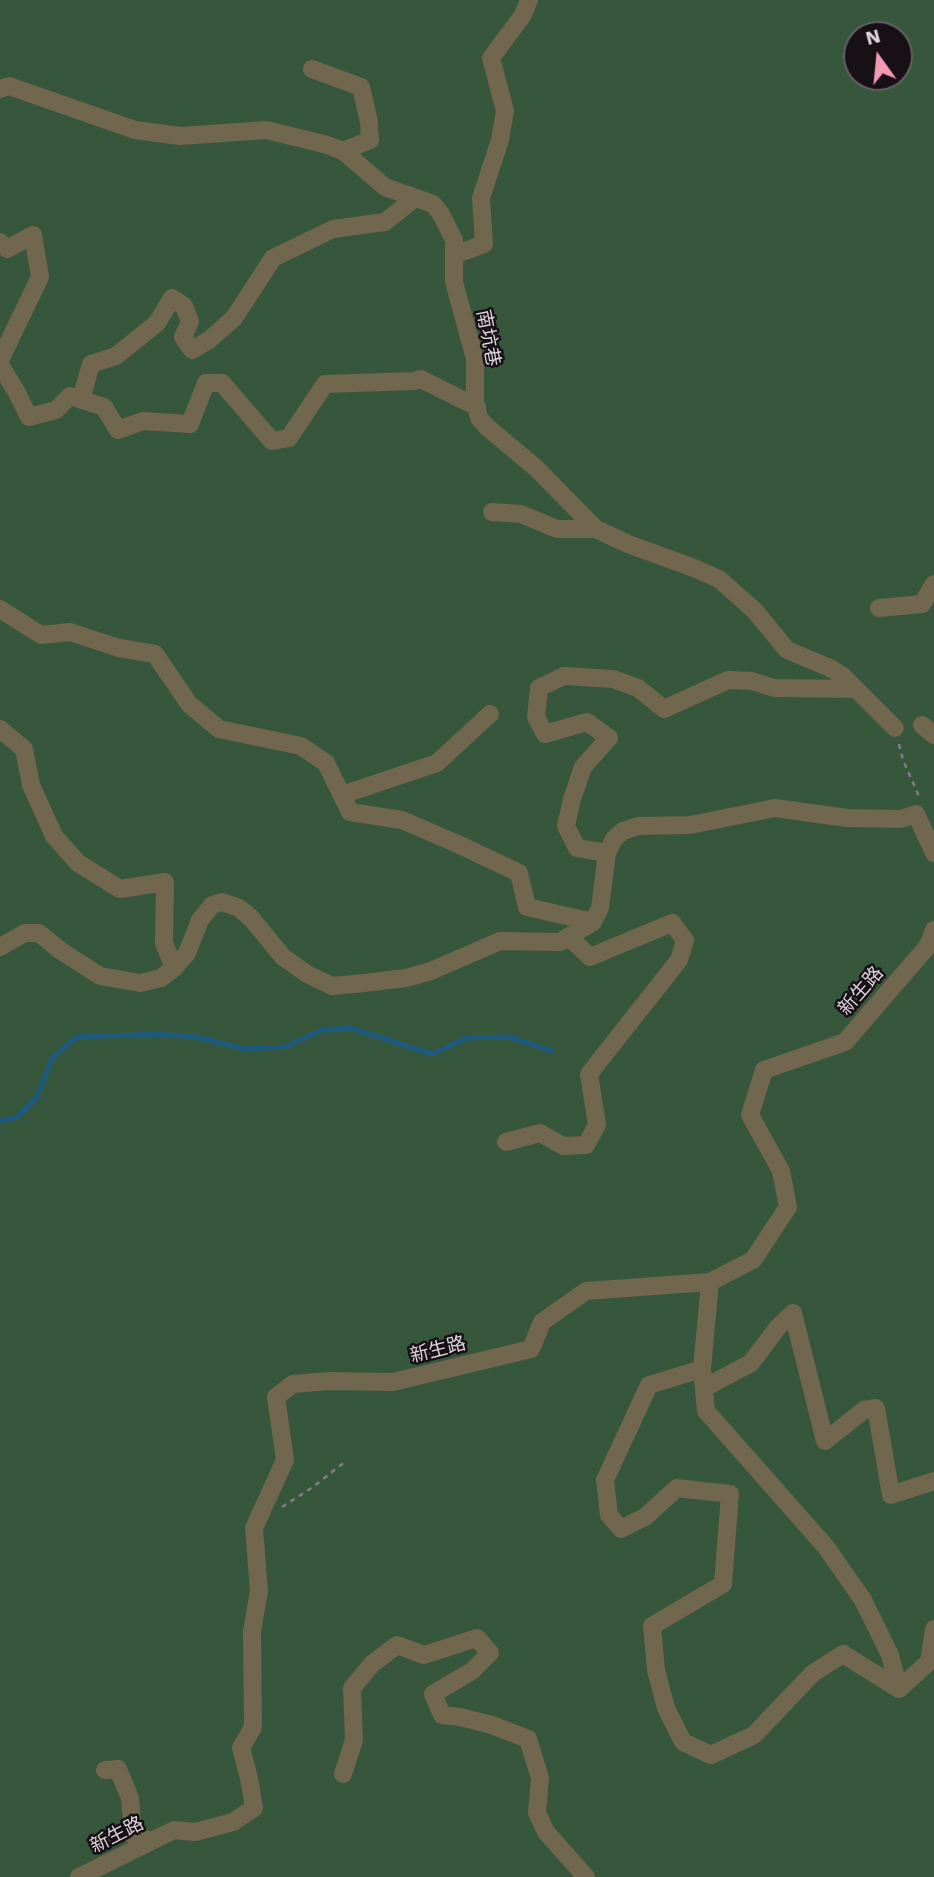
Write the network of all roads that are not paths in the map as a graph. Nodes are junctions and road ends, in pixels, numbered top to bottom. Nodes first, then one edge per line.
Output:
1 (529, 0) edge
2 (312, 69) dead end
3 (0, 89) edge
4 (342, 151) junction
5 (415, 198) junction
6 (0, 242) edge
7 (454, 254) junction
8 (0, 363) edge
9 (81, 399) junction
10 (477, 407) junction
11 (492, 512) dead end
12 (596, 529) junction
13 (934, 584) edge
14 (879, 608) dead end
15 (0, 609) edge
16 (855, 689) junction
17 (489, 714) dead end
18 (895, 728) road end
19 (0, 729) edge
20 (342, 796) junction
21 (607, 852) junction
22 (934, 853) edge
23 (593, 922) junction
24 (934, 930) edge
25 (569, 937) junction
26 (0, 947) edge
27 (174, 968) junction
28 (506, 1142) dead end
29 (710, 1282) junction
30 (702, 1369) junction
31 (704, 1388) junction
32 (934, 1481) edge
33 (934, 1629) edge
34 (900, 1689) junction
35 (105, 1770) dead end
36 (343, 1774) dead end
37 (151, 1841) junction
38 (79, 1877) edge
39 (586, 1877) edge

1 - 7 street
2 - 4 street
3 - 4 street, 南坑巷
4 - 5 street, 南坑巷
5 - 7 street, 南坑巷
5 - 9 street
6 - 8 street
7 - 10 street, 南坑巷
8 - 9 street
9 - 10 street
10 - 12 street
11 - 12 street
12 - 16 street
13 - 14 street
15 - 20 street
16 - 18 street
16 - 21 street
17 - 20 street
19 - 27 street
20 - 23 street
21 - 22 street
21 - 23 street
23 - 25 street
24 - 29 street, 新生路
25 - 27 street
25 - 28 street
26 - 27 street
29 - 30 street
29 - 37 street, 新生路
30 - 31 street
30 - 34 street
31 - 32 street
31 - 34 street
33 - 34 street
35 - 37 street
36 - 39 street
37 - 38 street, 新生路

